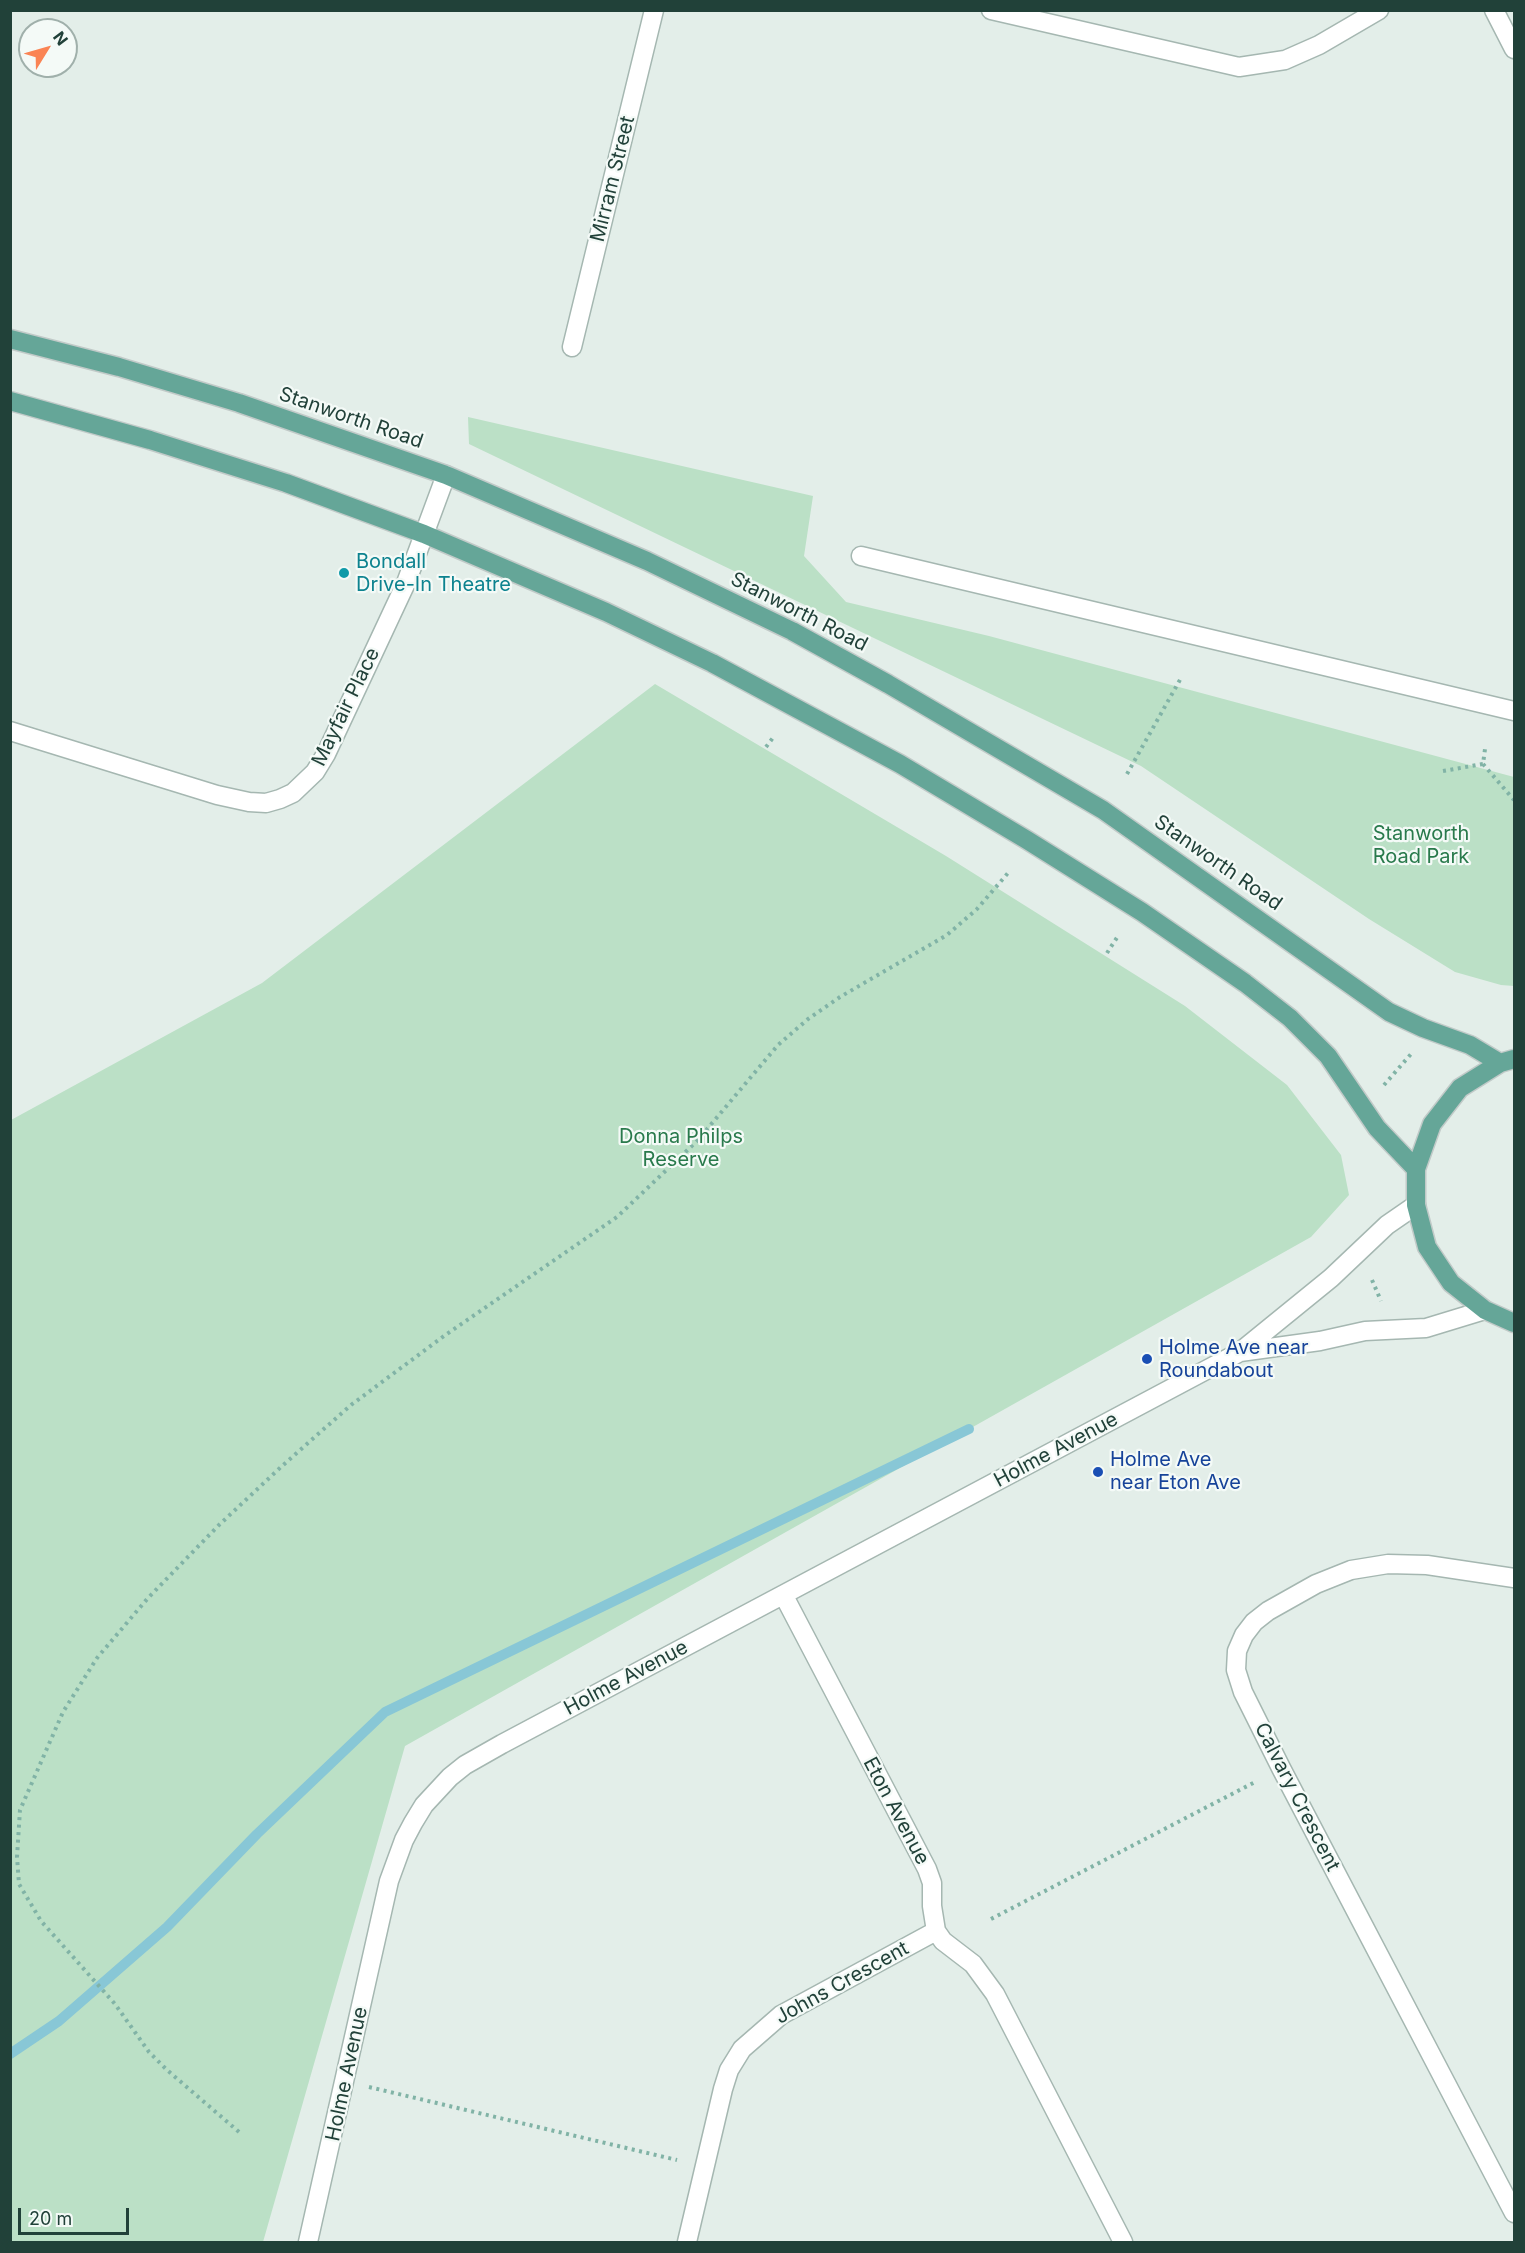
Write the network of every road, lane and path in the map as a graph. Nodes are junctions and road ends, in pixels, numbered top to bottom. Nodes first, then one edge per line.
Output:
1 (654, 10) edge
2 (991, 10) edge
3 (1379, 10) edge
4 (1494, 10) edge
5 (1515, 49) edge
6 (10, 339) edge
7 (572, 347) dead end
8 (10, 401) edge
9 (446, 475) junction
10 (424, 534) junction
11 (861, 556) dead end
12 (1181, 678) dead end
13 (1515, 711) edge
14 (10, 731) edge
15 (775, 735) dead end
16 (766, 747) dead end
17 (1485, 749) dead end
18 (1483, 764) junction
19 (1443, 771) dead end
20 (1127, 774) dead end
21 (1515, 800) edge
22 (1008, 873) dead end
23 (1118, 936) dead end
24 (1107, 953) dead end
25 (1413, 1052) dead end
26 (1507, 1061) edge
27 (1384, 1085) dead end
28 (1416, 1169) junction
29 (1416, 1204) junction
30 (1368, 1273) dead end
31 (1381, 1301) dead end
32 (1485, 1310) junction
33 (1515, 1323) edge
34 (1240, 1352) junction
35 (1515, 1578) edge
36 (784, 1596) junction
37 (1281, 1768) junction
38 (17, 1857) junction
39 (10, 1860) edge
40 (991, 1919) dead end
41 (936, 1931) junction
42 (345, 2082) junction
43 (239, 2132) dead end
44 (705, 2166) junction
45 (1515, 2213) edge
46 (308, 2242) edge
47 (687, 2242) edge
48 (1123, 2242) edge

1 - 7 street, Mirram Street
2 - 3 street
4 - 5 street
6 - 9 main road, Stanworth Road
8 - 10 main road
9 - 10 street, Mayfair Place
9 - 26 main road, Stanworth Road
10 - 14 street, Mayfair Place
10 - 28 main road
11 - 13 street
12 - 20 path
15 - 16 path
17 - 18 path
18 - 19 path
18 - 21 path
22 - 38 path
23 - 24 path
25 - 27 path
26 - 28 main road
28 - 29 main road
29 - 32 main road
29 - 34 street, Holme Avenue
30 - 31 path
32 - 33 main road
32 - 34 street, Holme Avenue
34 - 36 street, Holme Avenue
35 - 37 street, Calvary Crescent
36 - 41 street, Eton Avenue
36 - 42 street, Holme Avenue
37 - 40 path
37 - 45 street, Calvary Crescent
38 - 39 path
38 - 43 path
41 - 44 street, Johns Crescent
41 - 48 street
42 - 44 path
42 - 46 street, Holme Avenue
44 - 47 street, Johns Crescent

